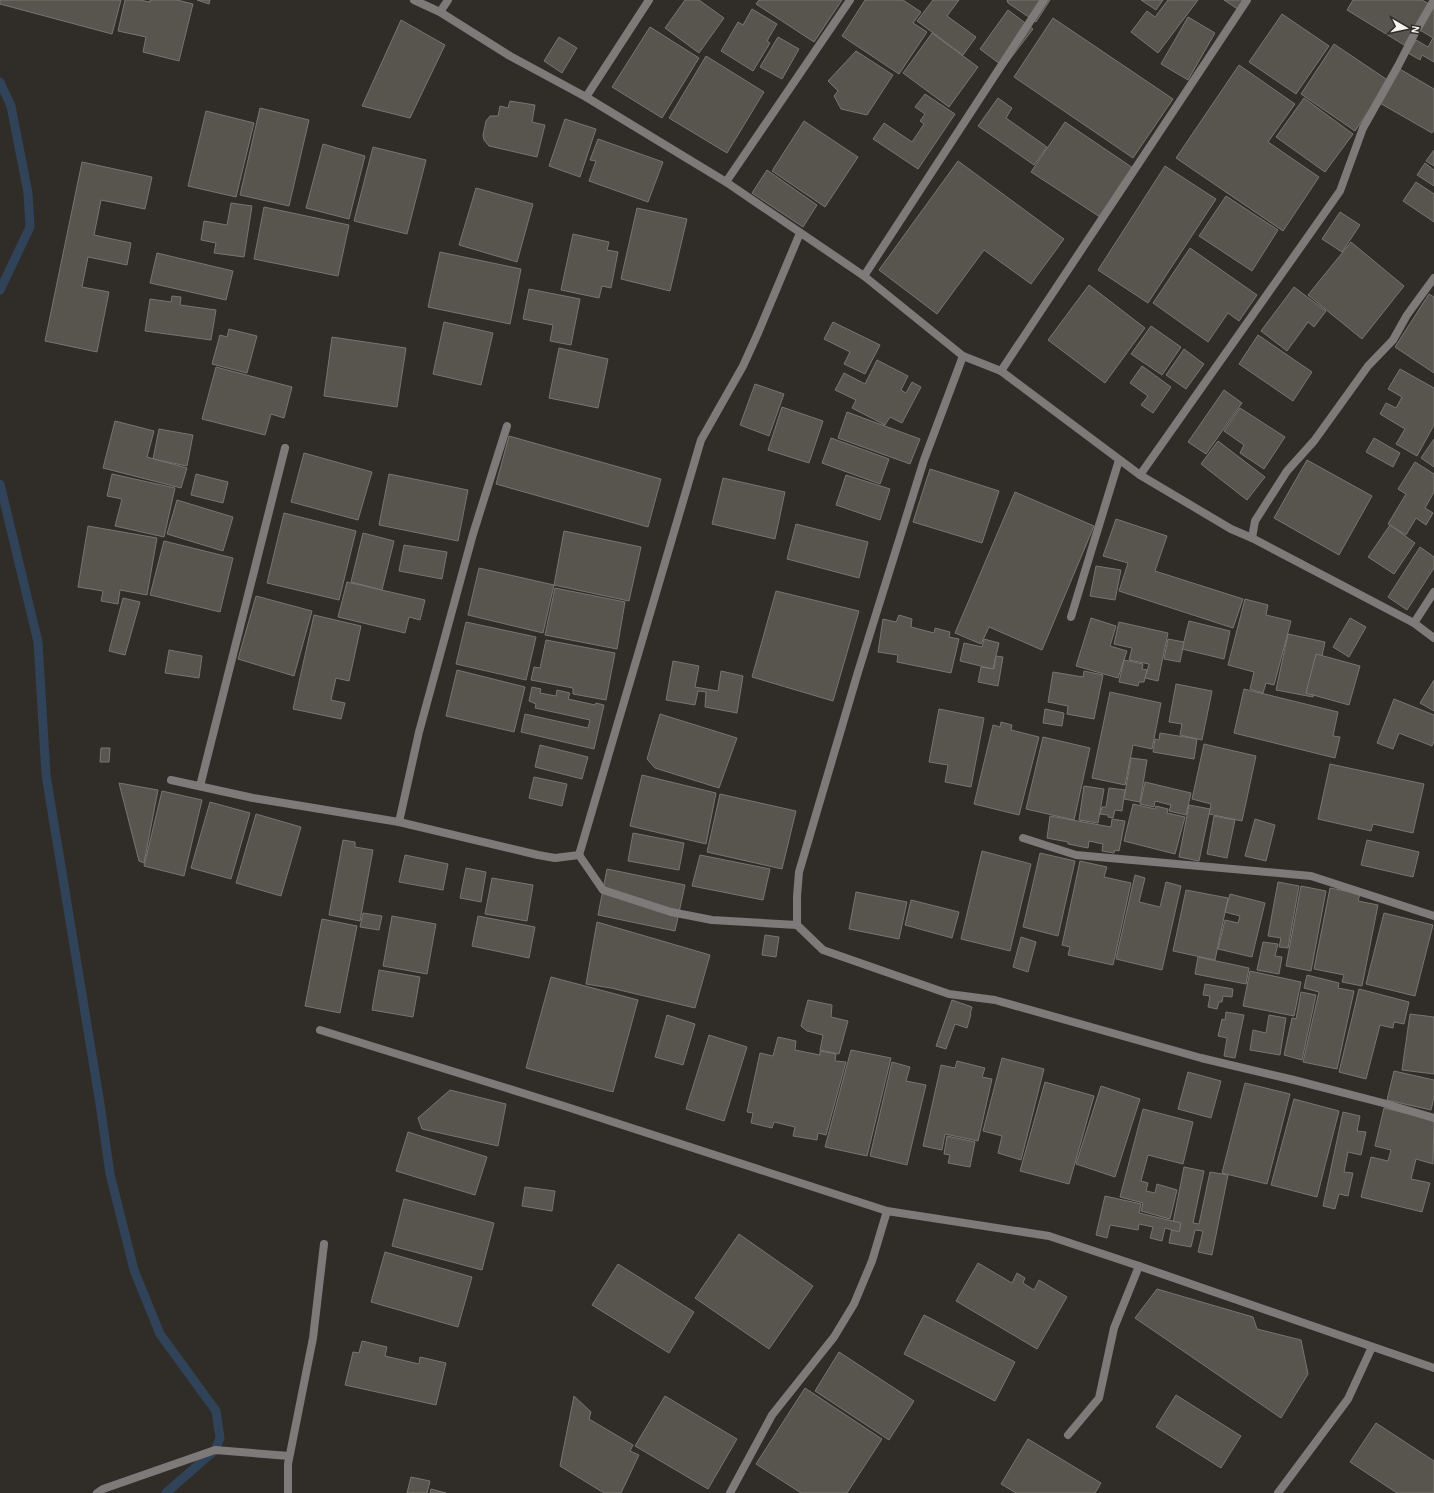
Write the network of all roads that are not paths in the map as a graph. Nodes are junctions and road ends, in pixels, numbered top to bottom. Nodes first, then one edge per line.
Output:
1 (414, 0) edge
2 (448, 0) edge
3 (650, 0) edge
4 (850, 0) edge
5 (1044, 0) edge
6 (1247, 0) edge
7 (1434, 0) edge
8 (440, 12) junction
9 (586, 97) junction
10 (726, 182) junction
11 (800, 233) junction
12 (864, 276) junction
13 (1434, 278) edge
14 (963, 356) junction
15 (1001, 371) junction
16 (506, 426) dead end
17 (285, 448) dead end
18 (1119, 460) junction
19 (1140, 475) junction
20 (1252, 538) junction
21 (1434, 592) edge
22 (1071, 617) dead end
23 (1414, 623) junction
24 (1434, 638) edge
25 (171, 780) dead end
26 (200, 786) junction
27 (399, 822) junction
28 (1023, 838) dead end
29 (579, 855) junction
30 (1434, 916) edge
31 (797, 925) junction
32 (320, 1030) dead end
33 (1434, 1118) edge
34 (887, 1211) junction
35 (324, 1244) dead end
36 (1139, 1266) junction
37 (1372, 1347) junction
38 (1434, 1368) edge
39 (1068, 1435) dead end
40 (289, 1456) junction
41 (97, 1493) edge
42 (288, 1493) edge
43 (730, 1493) edge
44 (1278, 1493) edge

1 - 8 street
2 - 8 street
3 - 9 street
4 - 10 street
5 - 12 street
6 - 15 street
7 - 19 street
8 - 9 street
9 - 10 street
10 - 11 street
11 - 12 street
11 - 29 street
12 - 14 street
13 - 20 street
14 - 15 street
14 - 31 street
15 - 18 street
16 - 27 street
17 - 26 street
18 - 19 street
18 - 22 street
19 - 20 street
20 - 23 street
21 - 23 street
23 - 24 street
25 - 26 street
26 - 27 street
27 - 29 street
28 - 30 street
29 - 31 street
31 - 33 street
32 - 34 street
34 - 36 street
34 - 43 street
35 - 40 street
36 - 37 street
36 - 39 street
37 - 38 street
37 - 44 street
40 - 41 street
40 - 42 street

